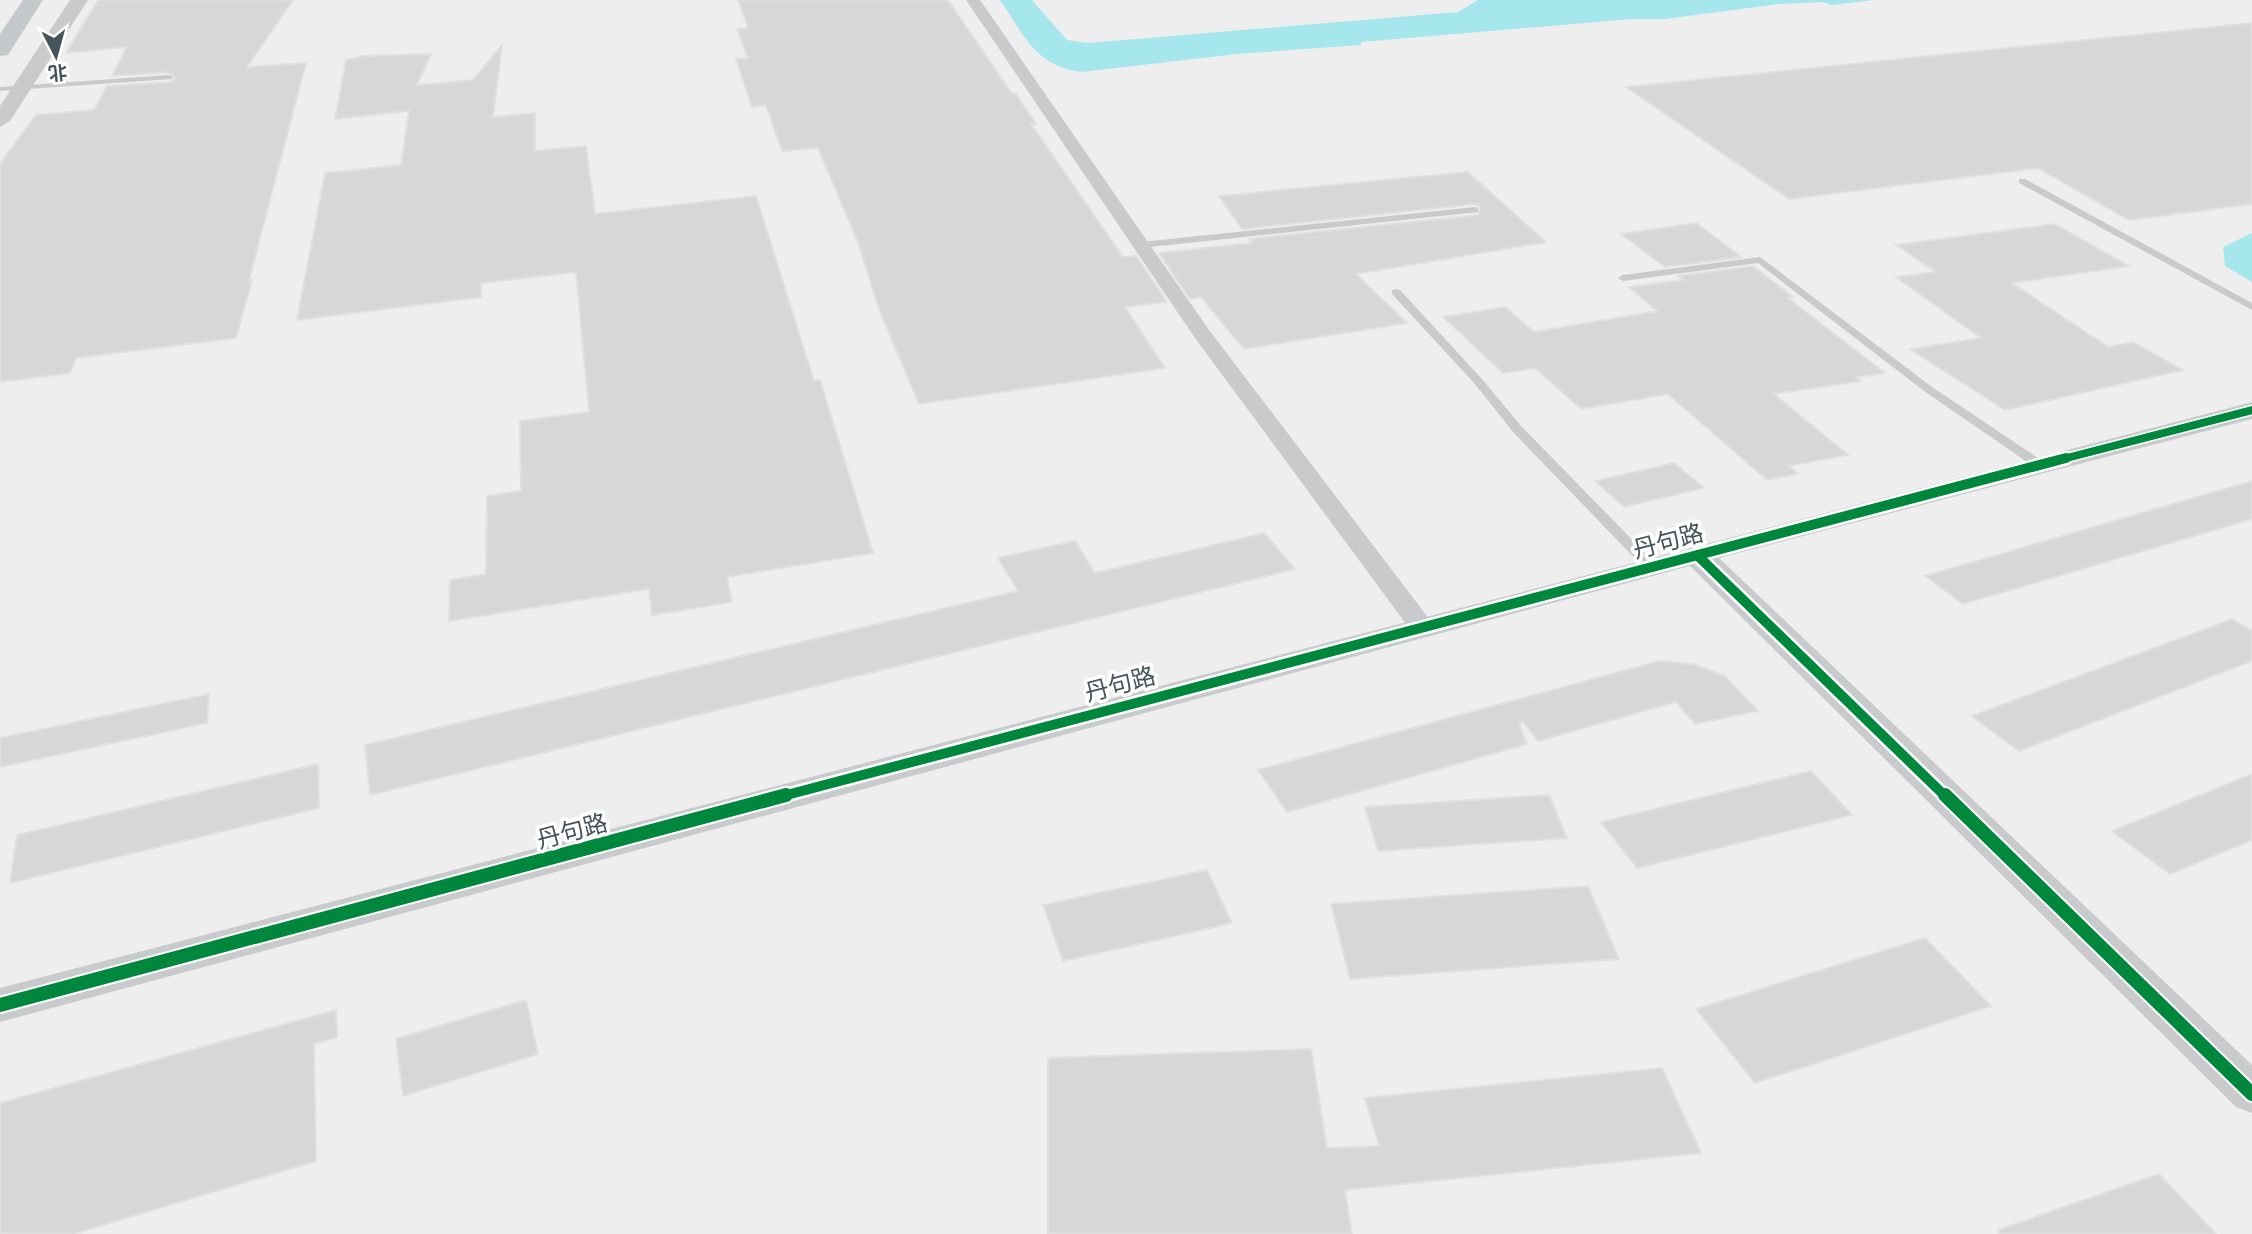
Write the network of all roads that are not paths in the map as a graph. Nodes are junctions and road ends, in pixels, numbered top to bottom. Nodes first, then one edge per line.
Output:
1 (33, 0) edge
2 (79, 0) edge
3 (973, 0) edge
4 (0, 50) edge
5 (169, 77) dead end
6 (22, 87) junction
7 (0, 89) edge
8 (0, 121) edge
9 (2022, 181) dead end
10 (1475, 210) dead end
11 (1141, 246) junction
12 (1623, 278) dead end
13 (1396, 292) dead end
14 (2252, 307) edge
15 (2252, 410) edge
16 (2040, 466) junction
17 (1697, 555) junction
18 (1651, 567) junction
19 (1420, 626) junction
20 (0, 1005) edge
21 (2252, 1094) edge

1 - 4 main road
2 - 6 street
3 - 11 street
5 - 6 lane
6 - 7 lane
6 - 8 street
9 - 14 lane
10 - 11 lane
11 - 19 street
12 - 16 lane
13 - 18 lane
15 - 16 street, 丹句路
16 - 17 street, 丹句路
17 - 18 street, 丹句路
17 - 21 street
18 - 19 street, 丹句路
19 - 20 street, 丹句路

